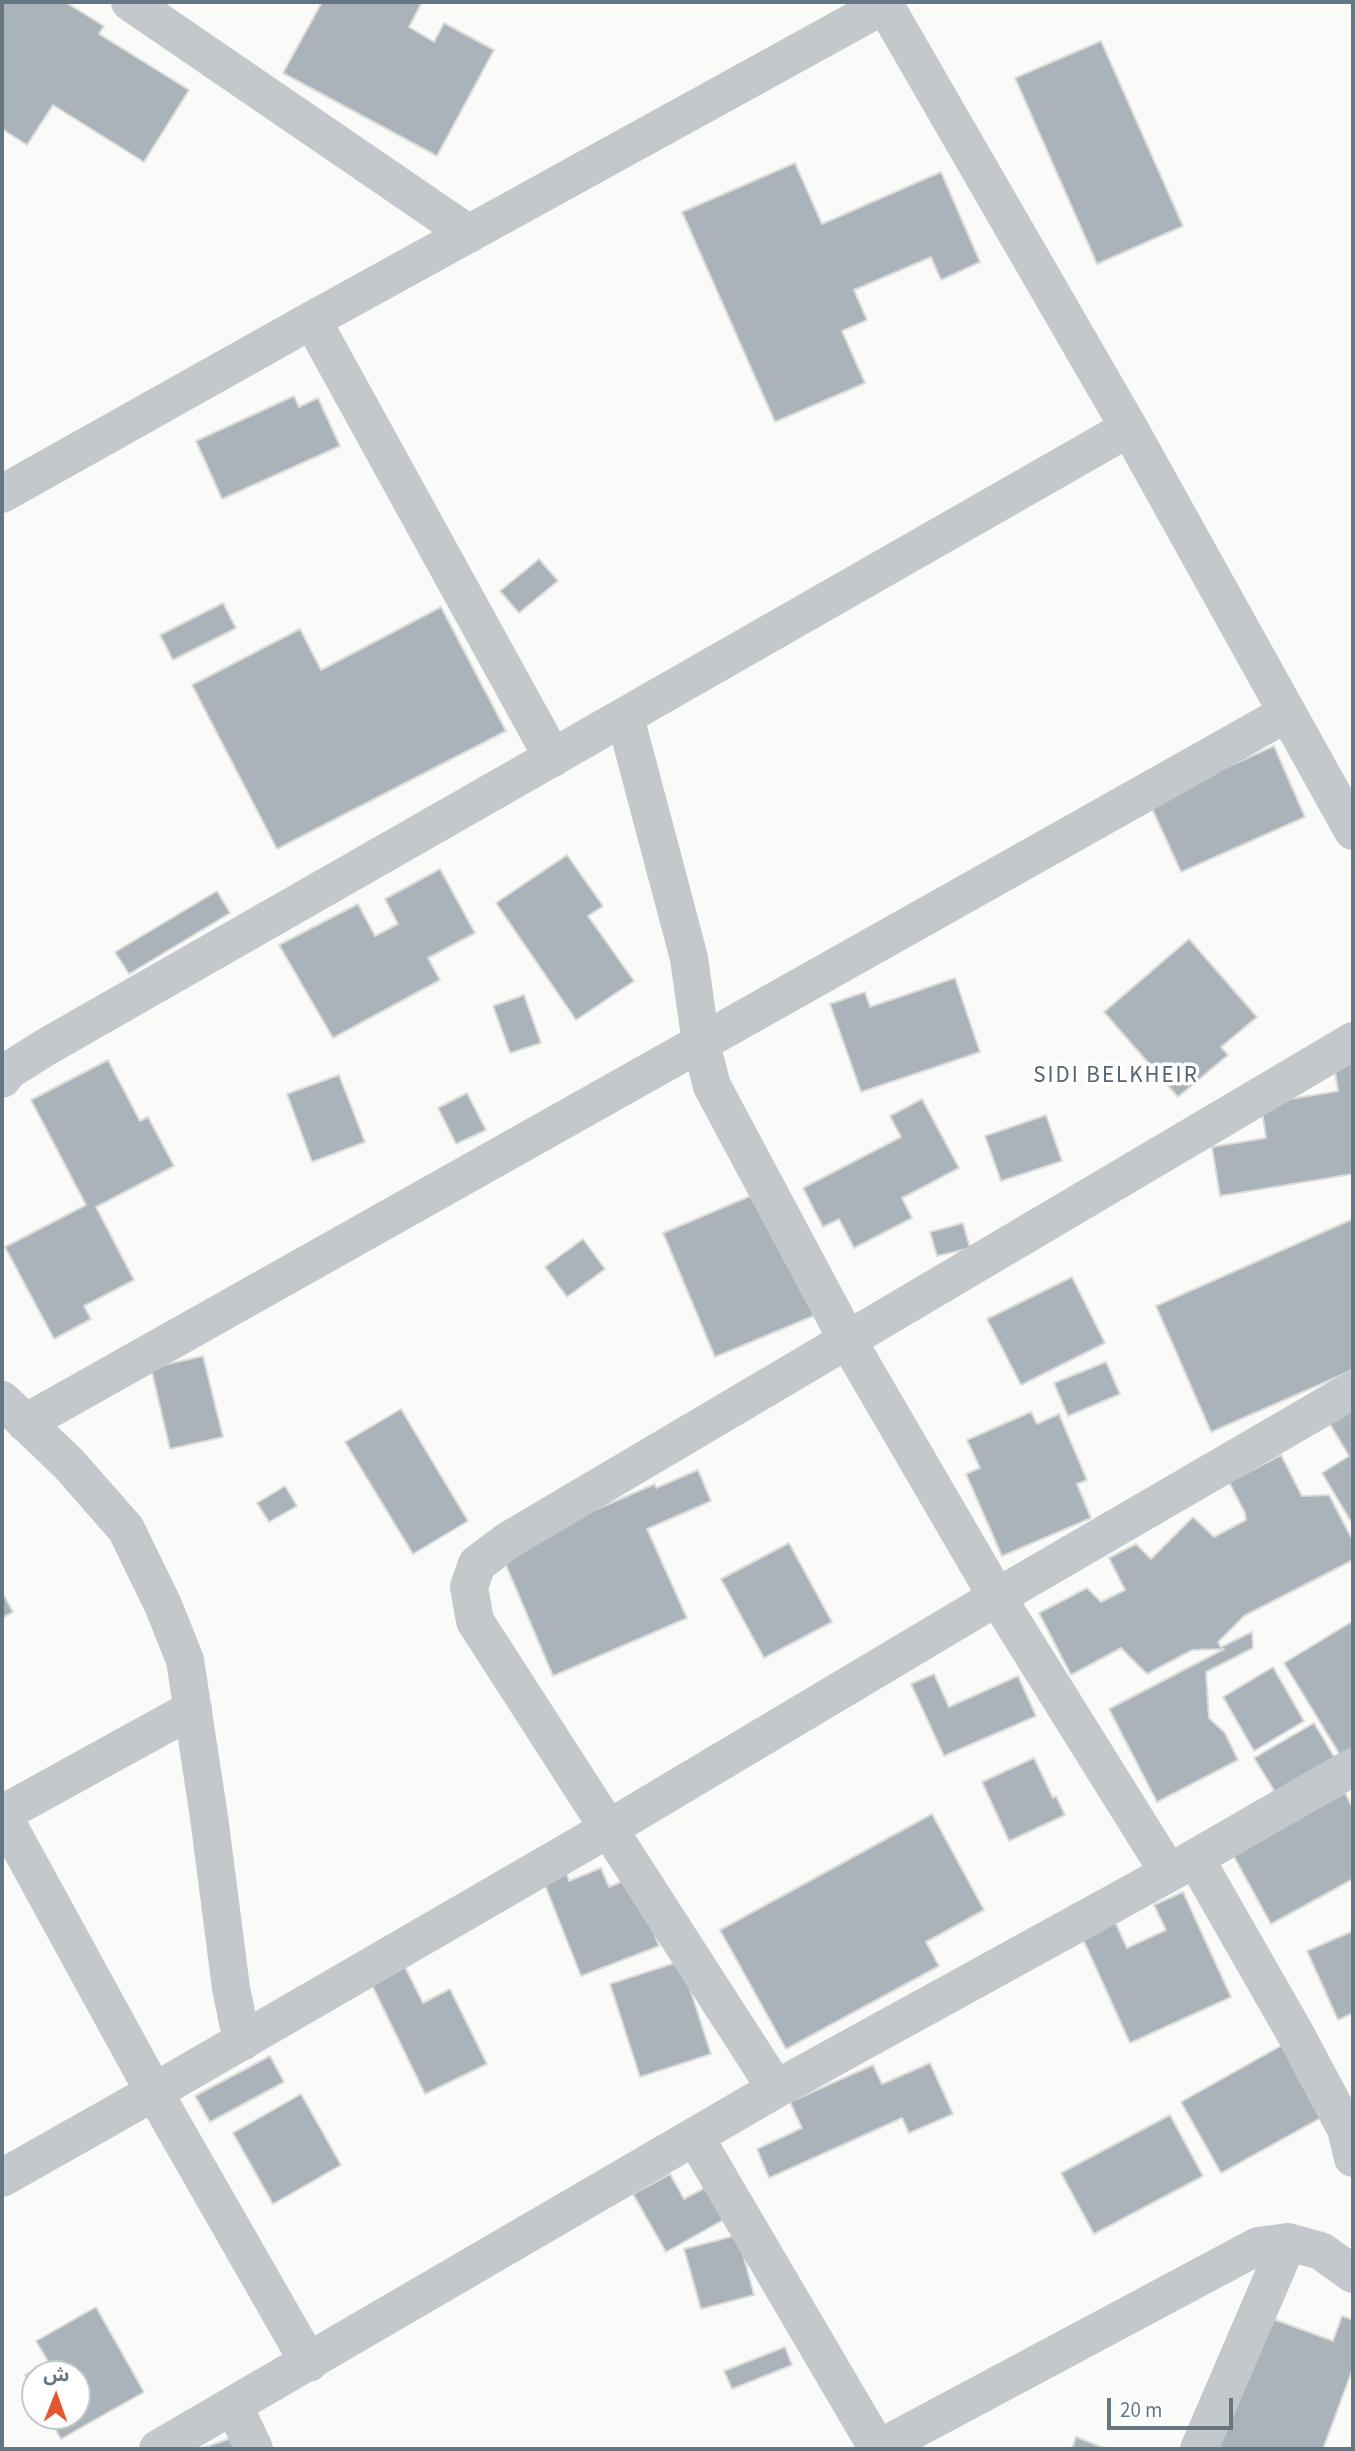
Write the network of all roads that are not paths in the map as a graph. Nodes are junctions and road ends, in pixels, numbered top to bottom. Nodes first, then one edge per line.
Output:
1 (130, 2) edge
2 (884, 3) edge
3 (469, 234) junction
4 (312, 320) junction
5 (1129, 428) junction
6 (2, 494) edge
7 (1287, 713) junction
8 (625, 717) junction
9 (553, 758) junction
10 (1353, 831) edge
11 (1353, 1041) edge
12 (701, 1044) junction
13 (4, 1074) edge
14 (848, 1341) junction
15 (1353, 1390) edge
16 (14, 1411) edge
17 (997, 1597) junction
18 (193, 1709) junction
19 (1353, 1767) edge
20 (2, 1814) edge
21 (608, 1829) junction
22 (1182, 1865) junction
23 (242, 2042) junction
24 (776, 2089) junction
25 (154, 2092) junction
26 (695, 2137) junction
27 (1353, 2158) edge
28 (2, 2178) edge
29 (1288, 2242) junction
30 (1353, 2274) edge
31 (309, 2363) junction
32 (234, 2406) junction
33 (158, 2449) edge
34 (254, 2449) edge
35 (878, 2449) edge
36 (1199, 2449) edge

1 - 3 street
2 - 3 street
2 - 5 street
3 - 4 street
4 - 6 street
4 - 9 street
5 - 7 street
5 - 8 street
7 - 10 street
7 - 12 street
8 - 9 street
8 - 12 street
9 - 13 street
11 - 14 street
12 - 14 street
12 - 16 street
14 - 17 street
14 - 21 street
15 - 17 street
16 - 18 street
17 - 21 street
17 - 22 street
18 - 20 street
18 - 23 street
19 - 22 street
20 - 25 street
21 - 23 street
21 - 24 street
22 - 24 street
22 - 27 street
23 - 25 street
24 - 26 street
25 - 28 street
25 - 31 street
26 - 31 street
26 - 35 street
29 - 30 street
29 - 35 street
29 - 36 street
31 - 32 street
32 - 33 street
32 - 34 street

